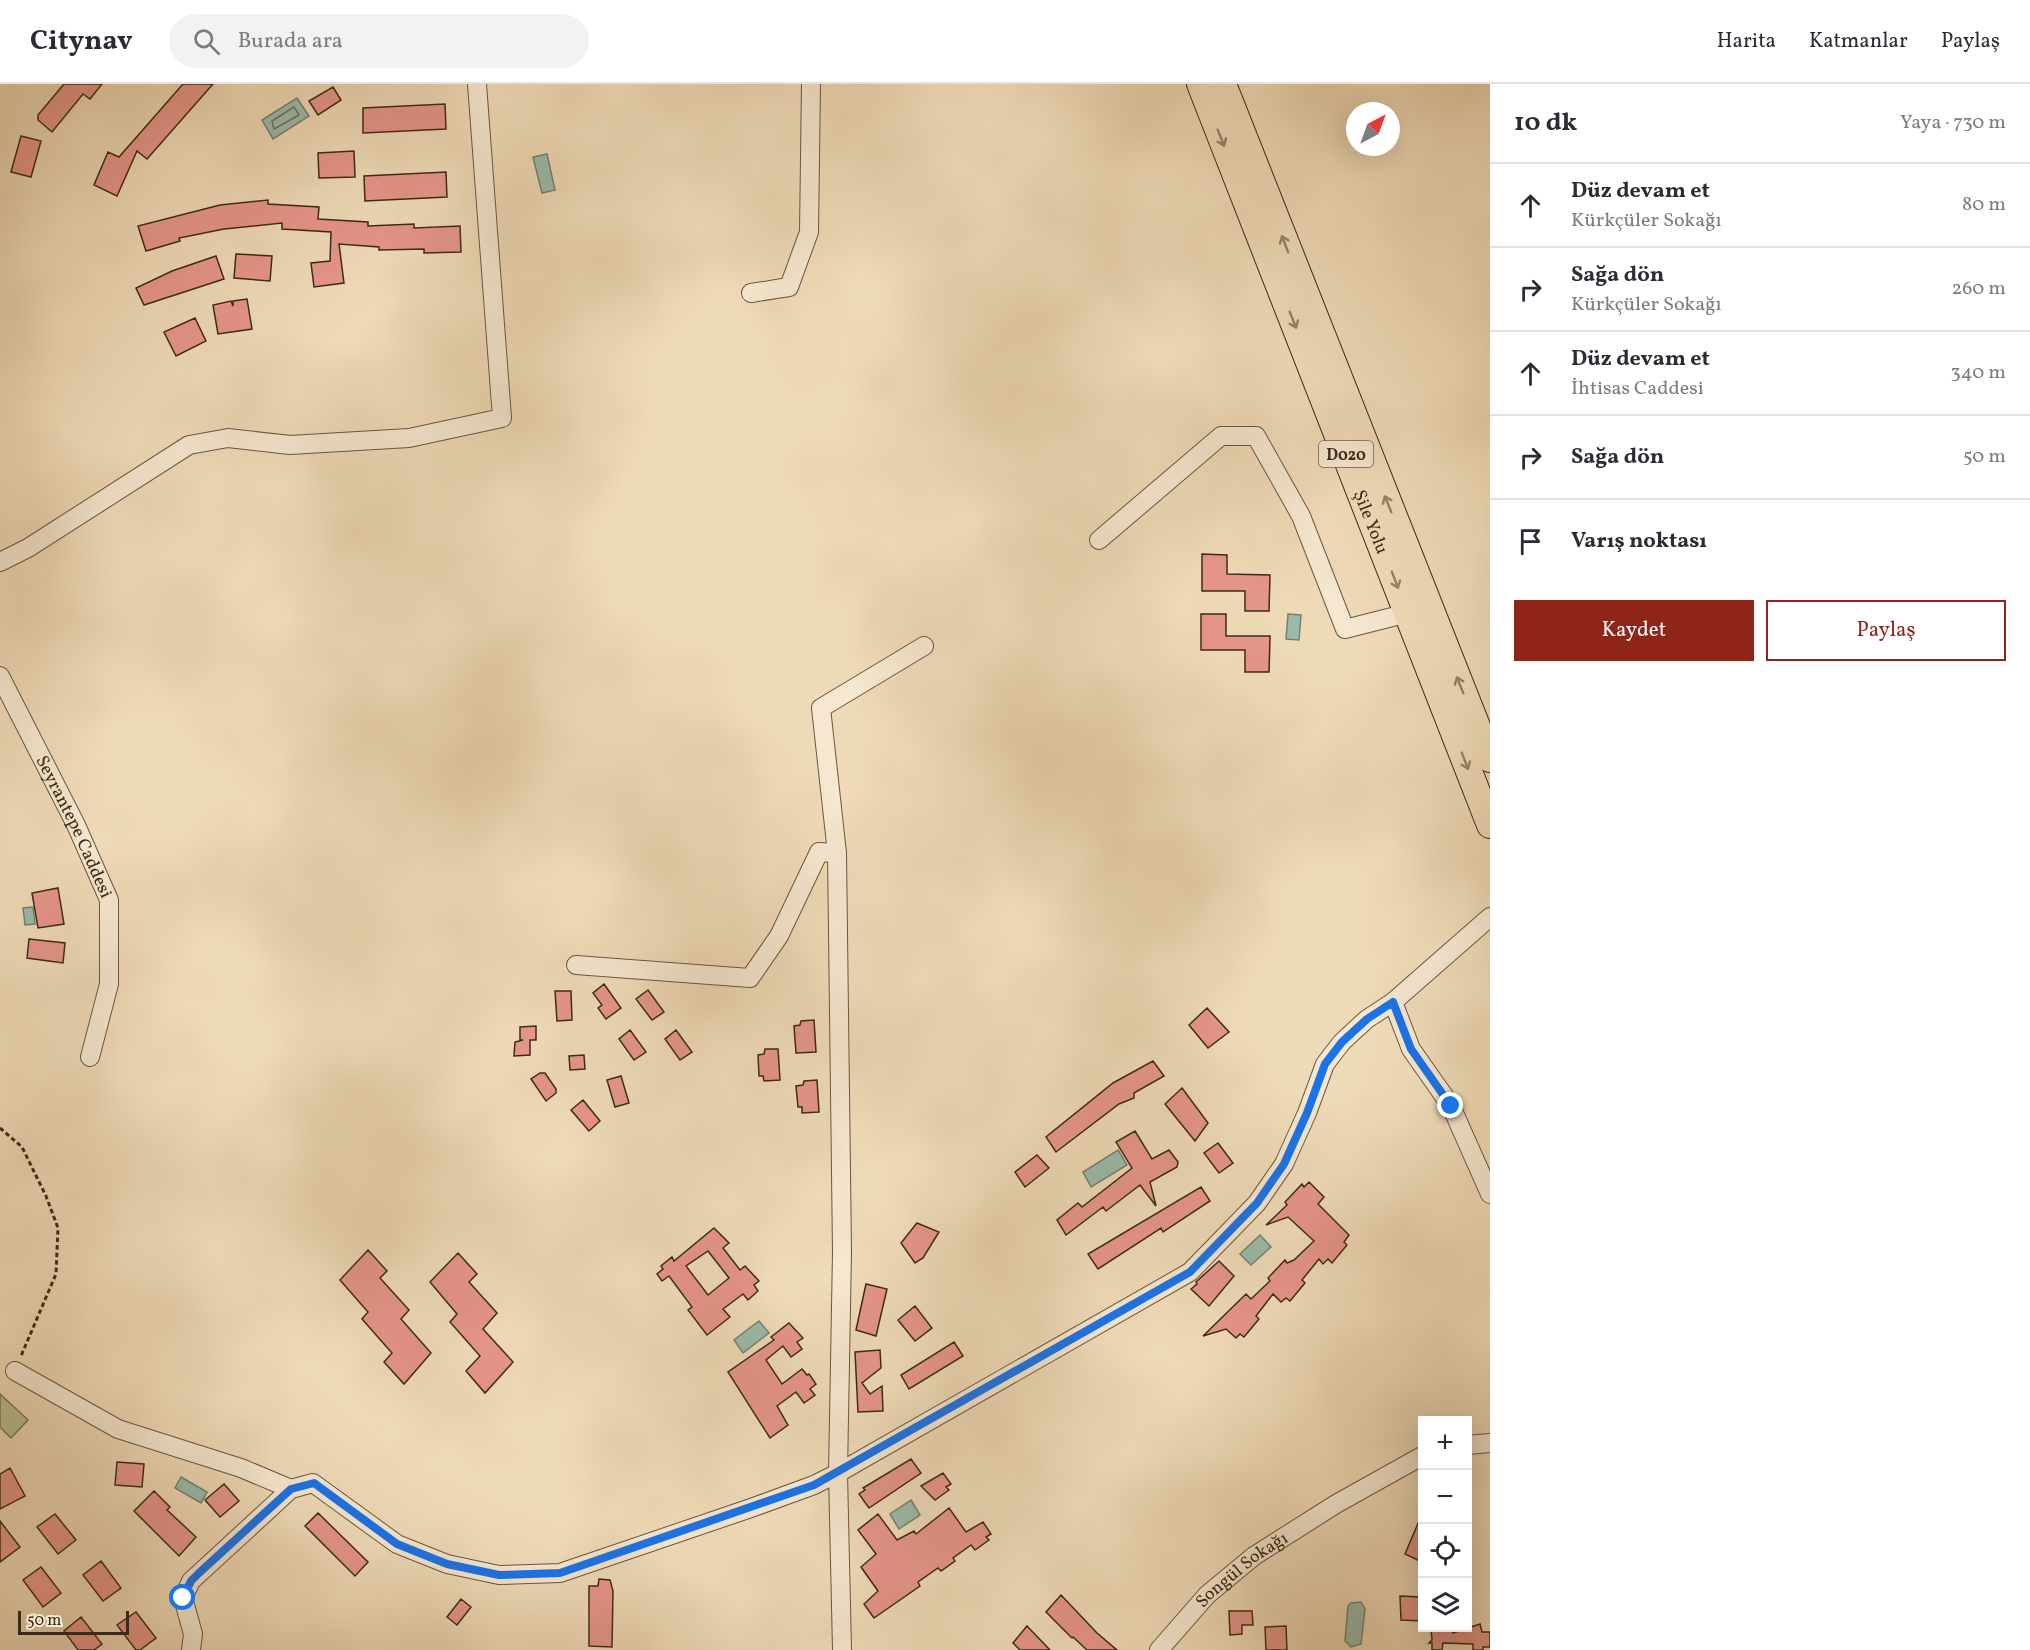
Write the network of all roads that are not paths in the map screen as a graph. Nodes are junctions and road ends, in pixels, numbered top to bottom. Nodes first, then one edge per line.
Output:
1 (477, 84) edge
2 (811, 84) edge
3 (1200, 84) edge
4 (1223, 84) edge
5 (751, 293) dead end
6 (1099, 540) dead end
7 (0, 562) edge
8 (1408, 613) junction
9 (924, 646) dead end
10 (0, 676) edge
11 (1490, 759) edge
12 (1490, 825) edge
13 (837, 853) junction
14 (1490, 916) edge
15 (576, 965) dead end
16 (1393, 1002) junction
17 (90, 1057) dead end
18 (1490, 1194) edge
19 (15, 1371) road end
20 (1490, 1443) edge
21 (1472, 1445) edge
22 (1418, 1458) edge
23 (838, 1473) junction
24 (291, 1489) junction
25 (191, 1650) edge
26 (842, 1650) edge
27 (1159, 1650) edge

1 - 7 street
2 - 5 street
3 -> 8 highway, Şile Yolu / D020
11 -> 4 highway, Şile Yolu / D020
6 - 8 street
8 -> 12 highway, Şile Yolu / D020
9 - 13 street
10 - 17 street, Seyrantepe Caddesi
13 - 15 street
13 - 23 street
14 - 16 street
16 - 18 street
16 - 23 street
19 - 24 street
20 - 21 street
22 - 27 street, Songül Sokağı
23 - 24 street
23 - 26 street
24 - 25 street

